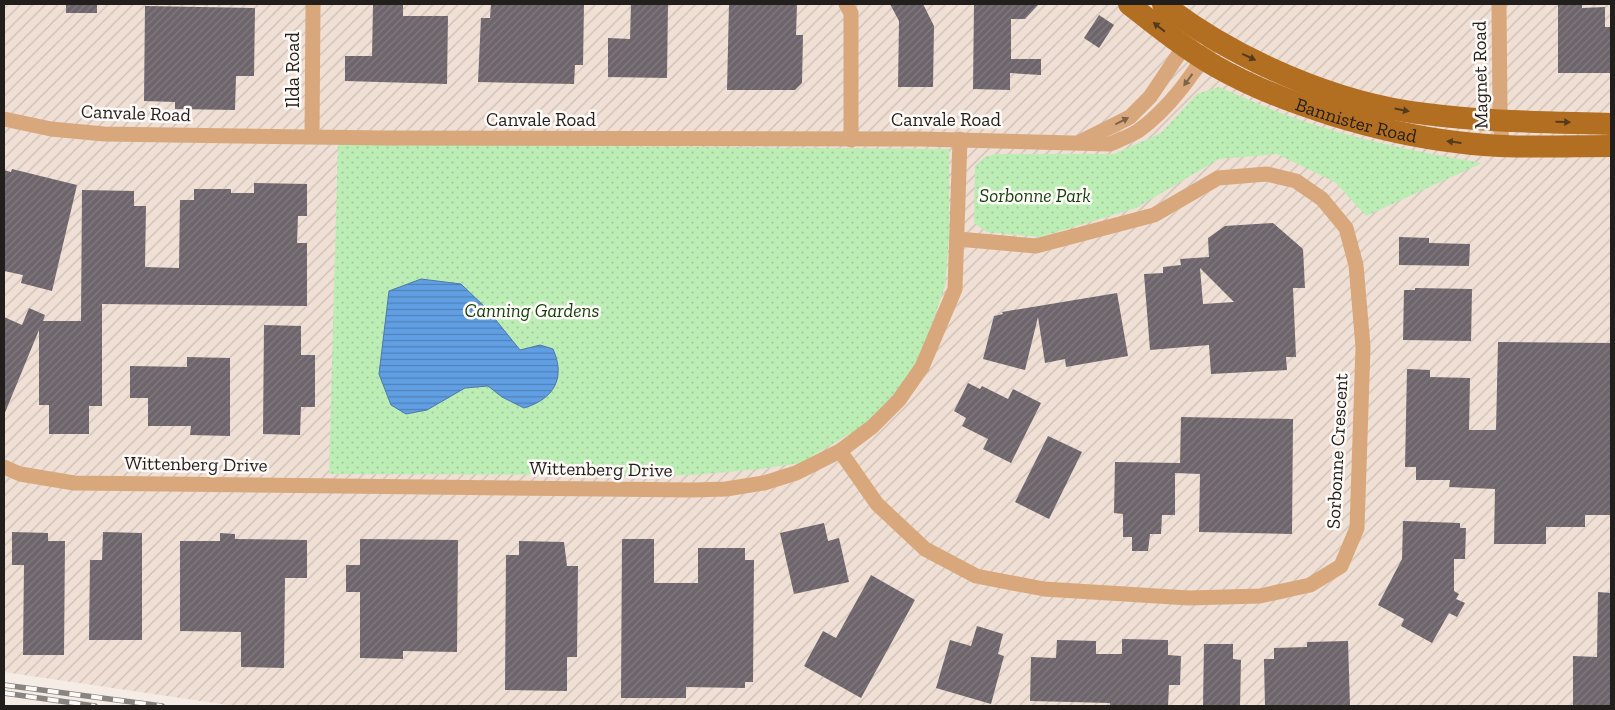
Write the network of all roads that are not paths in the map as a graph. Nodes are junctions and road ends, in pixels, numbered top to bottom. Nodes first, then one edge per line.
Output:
1 (313, 4) edge
2 (846, 4) edge
3 (1129, 4) edge
4 (1163, 4) edge
5 (1499, 4) edge
6 (1206, 34) junction
7 (1194, 52) junction
8 (4, 119) edge
9 (1500, 121) junction
10 (1611, 124) edge
11 (312, 136) junction
12 (960, 139) junction
13 (851, 140) junction
14 (1078, 142) junction
15 (1502, 146) junction
16 (1611, 146) edge
17 (958, 239) junction
18 (840, 451) junction
19 (4, 466) edge

1 - 11 street, Ilda Road
2 - 13 street
7 -> 3 main road, Bannister Road
4 - 6 main road, Bannister Road
5 - 9 street, Magnet Road
6 - 7 street, Canvale Road
6 - 7 street, Canvale Road
6 -> 9 main road, Bannister Road
14 -> 7 street, Canvale Road
7 -> 14 street, Canvale Road
15 -> 7 main road, Bannister Road
8 - 11 street, Canvale Road
9 -> 10 main road, Bannister Road
9 - 15 street, Magnet Road
11 - 13 street, Canvale Road
12 - 13 street, Canvale Road
12 - 14 street, Canvale Road
12 - 17 street, Wittenberg Drive
15 - 16 main road, Bannister Road
17 - 18 street, Wittenberg Drive
17 - 18 street, Sorbonne Crescent
18 - 19 street, Wittenberg Drive

